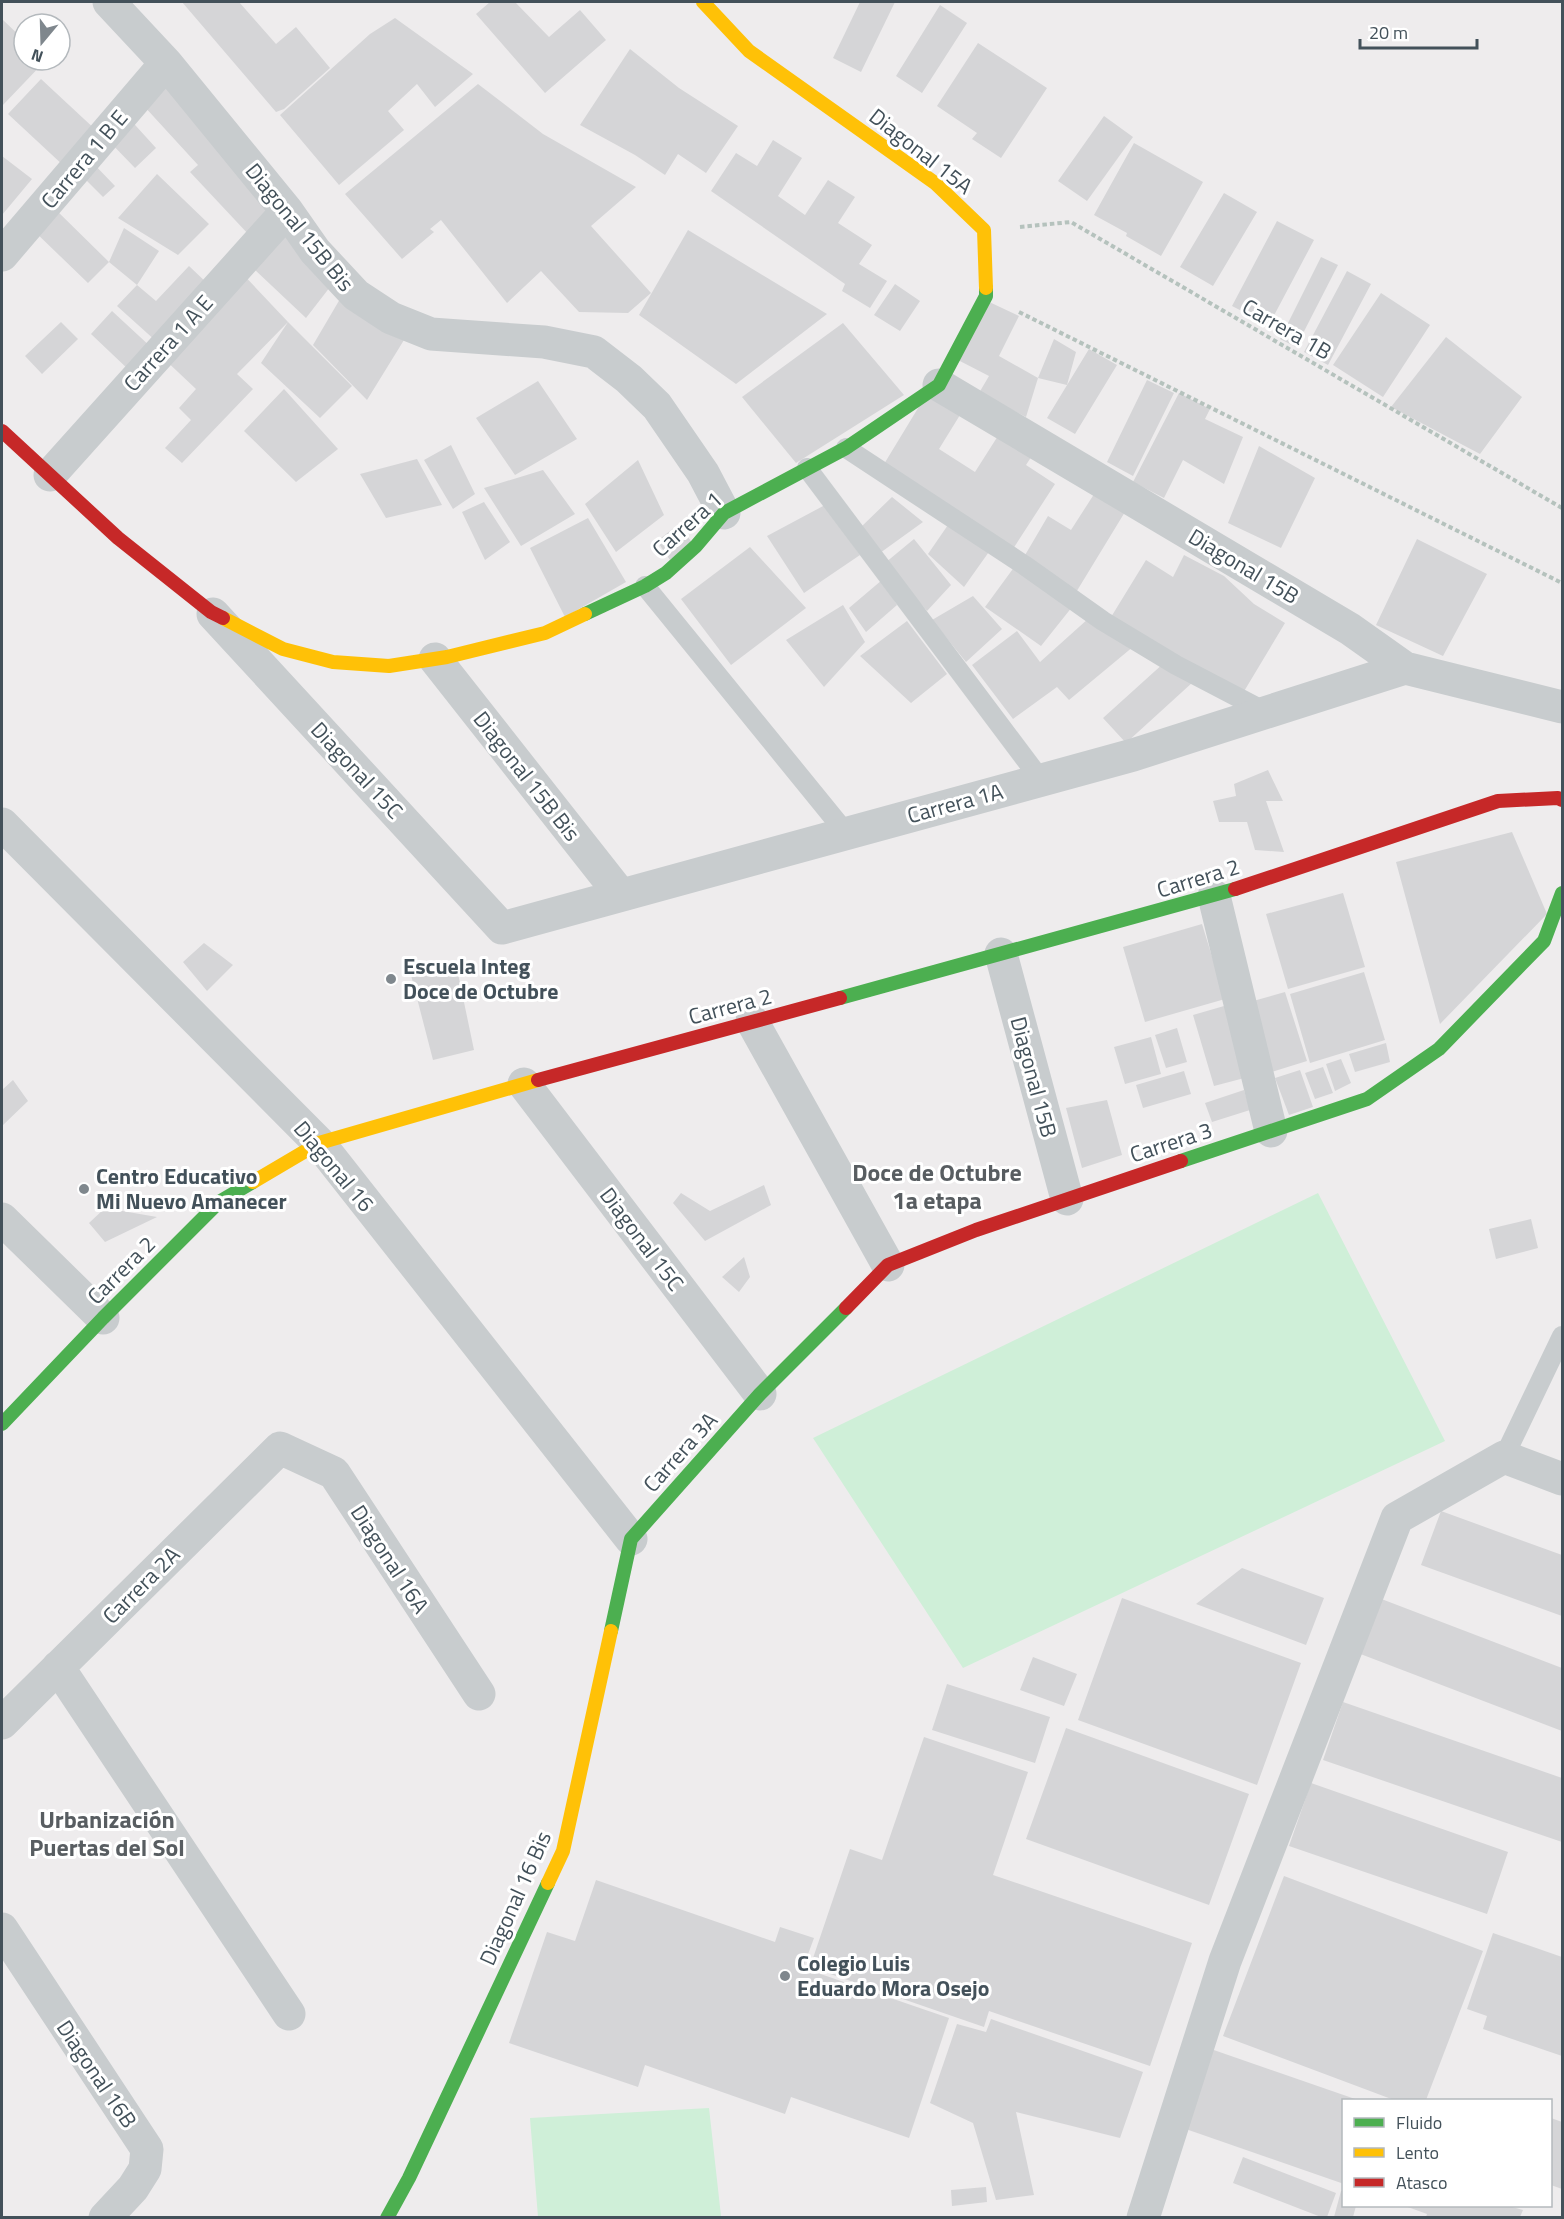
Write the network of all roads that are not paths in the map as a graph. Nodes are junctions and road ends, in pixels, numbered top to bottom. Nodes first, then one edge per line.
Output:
1 (109, 2) edge
2 (703, 2) edge
3 (166, 63) junction
4 (287, 211) junction
5 (2, 255) edge
6 (939, 385) junction
7 (2, 431) edge
8 (846, 448) junction
9 (807, 468) junction
10 (50, 475) junction
11 (724, 513) junction
12 (645, 586) junction
13 (211, 612) junction
14 (441, 658) junction
15 (1405, 668) junction
16 (1563, 707) edge
17 (1266, 712) junction
18 (1041, 780) junction
19 (1563, 800) edge
20 (2, 824) edge
21 (846, 833) junction
22 (1563, 893) edge
23 (620, 894) junction
24 (1214, 896) junction
25 (502, 928) joint
26 (1001, 954) junction
27 (752, 1021) junction
28 (524, 1084) junction
29 (1271, 1131) junction
30 (319, 1143) junction
31 (1067, 1199) junction
32 (2, 1219) edge
33 (888, 1265) junction
34 (103, 1318) junction
35 (1563, 1336) edge
36 (760, 1394) junction
37 (2, 1424) edge
38 (280, 1448) joint
39 (1504, 1456) junction
40 (1563, 1479) edge
41 (631, 1539) junction
42 (58, 1667) junction
43 (479, 1694) dead end
44 (2, 1723) edge
45 (2, 1929) edge
46 (289, 2014) dead end
47 (105, 2217) edge
48 (387, 2217) edge
49 (1143, 2217) edge

1 - 3 street, Diagonal 15B Bis
2 - 6 street, Diagonal 15A
3 - 4 street, Diagonal 15B Bis
3 - 5 street, Carrera 1 B E
4 - 10 street, Carrera 1 A E
4 - 11 street, Diagonal 15B Bis
6 - 8 street, Carrera 1
6 - 15 street, Diagonal 15B
7 - 10 street, Diagonal 15C
8 - 9 street, Carrera 1
8 - 17 lane
9 - 11 street, Carrera 1
9 - 18 lane
10 - 13 street, Diagonal 15C
11 - 12 street, Carrera 1
12 - 14 street, Carrera 1
12 - 21 lane
13 - 14 street, Diagonal 15C
13 - 25 street, Diagonal 15C
14 - 23 street, Diagonal 15B Bis
15 - 16 street, Diagonal 15B
15 - 17 street, Carrera 1A
17 - 18 street, Carrera 1A
18 - 21 street, Carrera 1A
19 - 24 street, Carrera 2
20 - 30 street, Diagonal 16
21 - 23 street, Carrera 1A
22 - 29 street, Carrera 3
23 - 25 street, Carrera 1A
24 - 26 street, Carrera 2
24 - 29 street
26 - 27 street, Carrera 2
26 - 31 street, Diagonal 15B
27 - 28 street, Carrera 2
27 - 33 street
28 - 30 street, Carrera 2
28 - 36 street, Diagonal 15C
29 - 31 street, Carrera 3
30 - 34 street, Carrera 2
30 - 41 street, Diagonal 16
31 - 33 street, Carrera 3
32 - 34 street
33 - 36 street, Carrera 3
34 - 37 street, Carrera 2
35 - 39 lane
36 - 41 street, Carrera 3A
38 - 42 street, Carrera 2A
38 - 43 street, Diagonal 16A
39 - 40 street
39 - 49 street
41 - 48 street, Diagonal 16 Bis
42 - 44 street, Carrera 2A
42 - 46 street
45 - 47 street, Diagonal 16B

